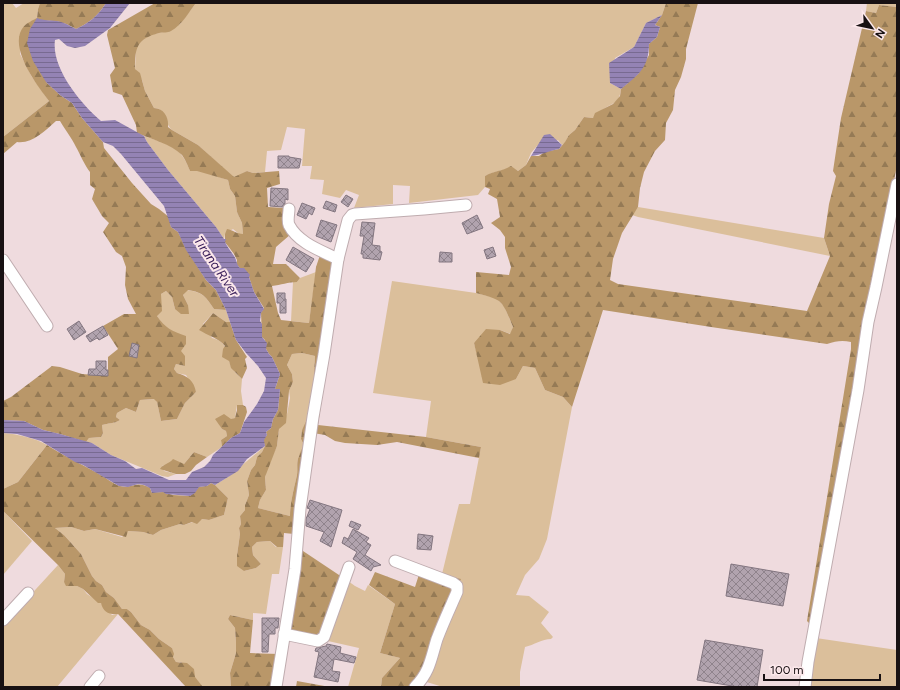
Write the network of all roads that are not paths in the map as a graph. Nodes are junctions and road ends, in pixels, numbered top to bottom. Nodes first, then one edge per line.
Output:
1 (897, 184) edge
2 (466, 205) dead end
3 (289, 209) dead end
4 (338, 259) junction
5 (3, 260) edge
6 (47, 326) dead end
7 (395, 561) dead end
8 (350, 566) dead end
9 (28, 593) dead end
10 (3, 620) edge
11 (284, 634) junction
12 (99, 676) dead end
13 (90, 687) edge
14 (276, 687) edge
15 (415, 687) edge
16 (805, 687) edge

1 - 16 street
2 - 4 street
3 - 4 street
4 - 11 street
5 - 6 street
7 - 15 street
8 - 11 street
9 - 10 street
11 - 14 street
12 - 13 street

